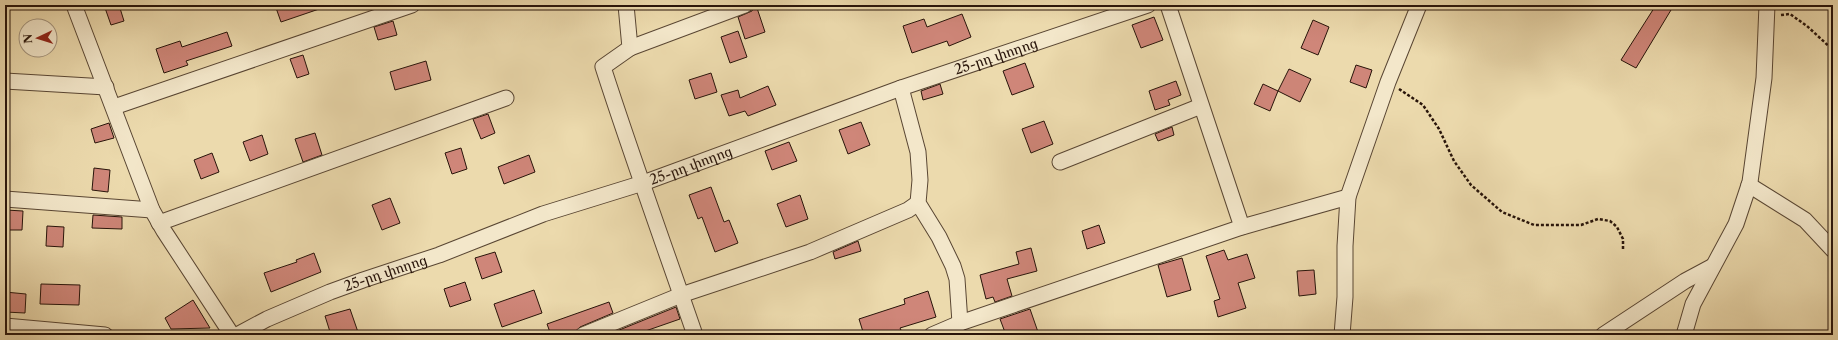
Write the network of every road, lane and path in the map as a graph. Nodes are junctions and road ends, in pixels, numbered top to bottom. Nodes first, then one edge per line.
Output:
1 (75, 5) edge
2 (412, 5) edge
3 (626, 5) edge
4 (745, 5) edge
5 (1148, 5) edge
6 (1168, 5) edge
7 (1419, 5) edge
8 (1766, 10) edge
9 (630, 48) junction
10 (1833, 50) edge
11 (5, 81) edge
12 (1388, 82) junction
13 (106, 87) junction
14 (901, 88) junction
15 (506, 98) dead end
16 (1201, 106) junction
17 (114, 107) junction
18 (1060, 162) dead end
19 (643, 183) junction
20 (1749, 185) junction
21 (1348, 197) junction
22 (5, 199) edge
23 (918, 203) junction
24 (156, 217) junction
25 (1242, 227) junction
26 (1623, 249) dead end
27 (1833, 250) edge
28 (1713, 266) junction
29 (681, 295) junction
30 (960, 323) junction
31 (5, 326) edge
32 (105, 335) edge
33 (232, 335) edge
34 (237, 335) edge
35 (583, 335) edge
36 (695, 335) edge
37 (932, 335) edge
38 (1342, 335) edge
39 (1603, 335) edge
40 (1684, 335) edge

1 - 13 street
2 - 17 street
3 - 9 street
4 - 9 street
5 - 14 street, 25-րդ փողոց
6 - 16 street
7 - 12 street
8 - 10 path
8 - 20 street
9 - 19 street
11 - 13 street
12 - 21 street
12 - 26 path
13 - 17 street
14 - 19 street, 25-րդ փողոց
14 - 23 street
15 - 24 street
16 - 18 street
16 - 25 street
17 - 24 street
19 - 29 street
19 - 34 street, 25-րդ փողոց
20 - 27 street
20 - 28 street
21 - 25 street
21 - 38 street
22 - 24 street
23 - 29 street
23 - 30 street
24 - 33 street
25 - 30 street
28 - 39 street
28 - 40 street
29 - 35 street
29 - 36 street
30 - 37 street
31 - 32 street

